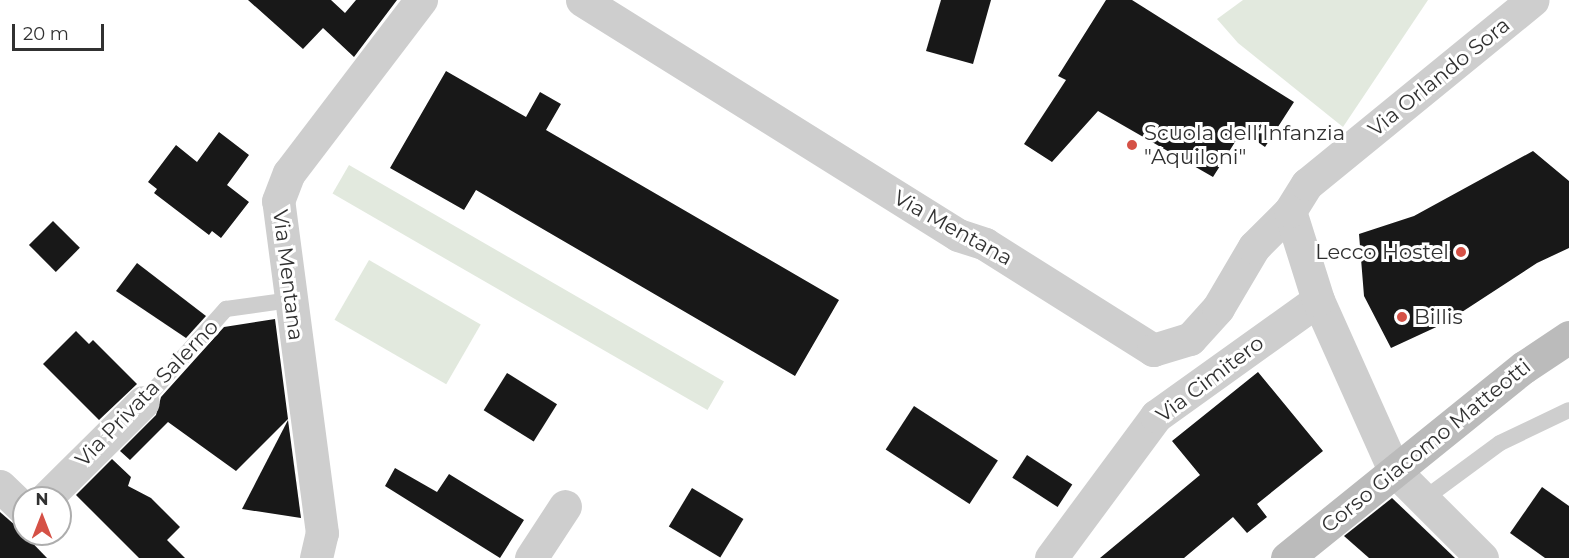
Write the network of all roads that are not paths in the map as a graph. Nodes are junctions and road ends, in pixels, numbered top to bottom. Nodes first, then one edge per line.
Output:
1 (421, 0) edge
2 (582, 0) edge
3 (1533, 0) edge
4 (1290, 211) junction
5 (291, 300) junction
6 (1318, 300) junction
7 (1569, 337) edge
8 (143, 402) joint
9 (1569, 410) edge
10 (1394, 470) junction
11 (0, 486) edge
12 (58, 486) edge
13 (12, 498) edge
14 (1424, 499) junction
15 (565, 506) dead end
16 (316, 558) edge
17 (531, 558) edge
18 (1051, 558) edge
19 (1287, 558) edge
20 (1482, 558) edge

1 - 5 street, Via Mentana
2 - 4 street, Via Mentana
3 - 4 street, Via Orlando Sora
4 - 6 street
5 - 8 lane, Via Privata Salerno
5 - 16 street, Via Mentana
6 - 10 street
6 - 18 street, Via Cimitero
7 - 10 street, Corso Giacomo Matteotti
8 - 12 street, Via Privata Salerno
9 - 14 lane
10 - 14 street
10 - 19 street, Corso Giacomo Matteotti
11 - 13 street
14 - 20 street
15 - 17 street

